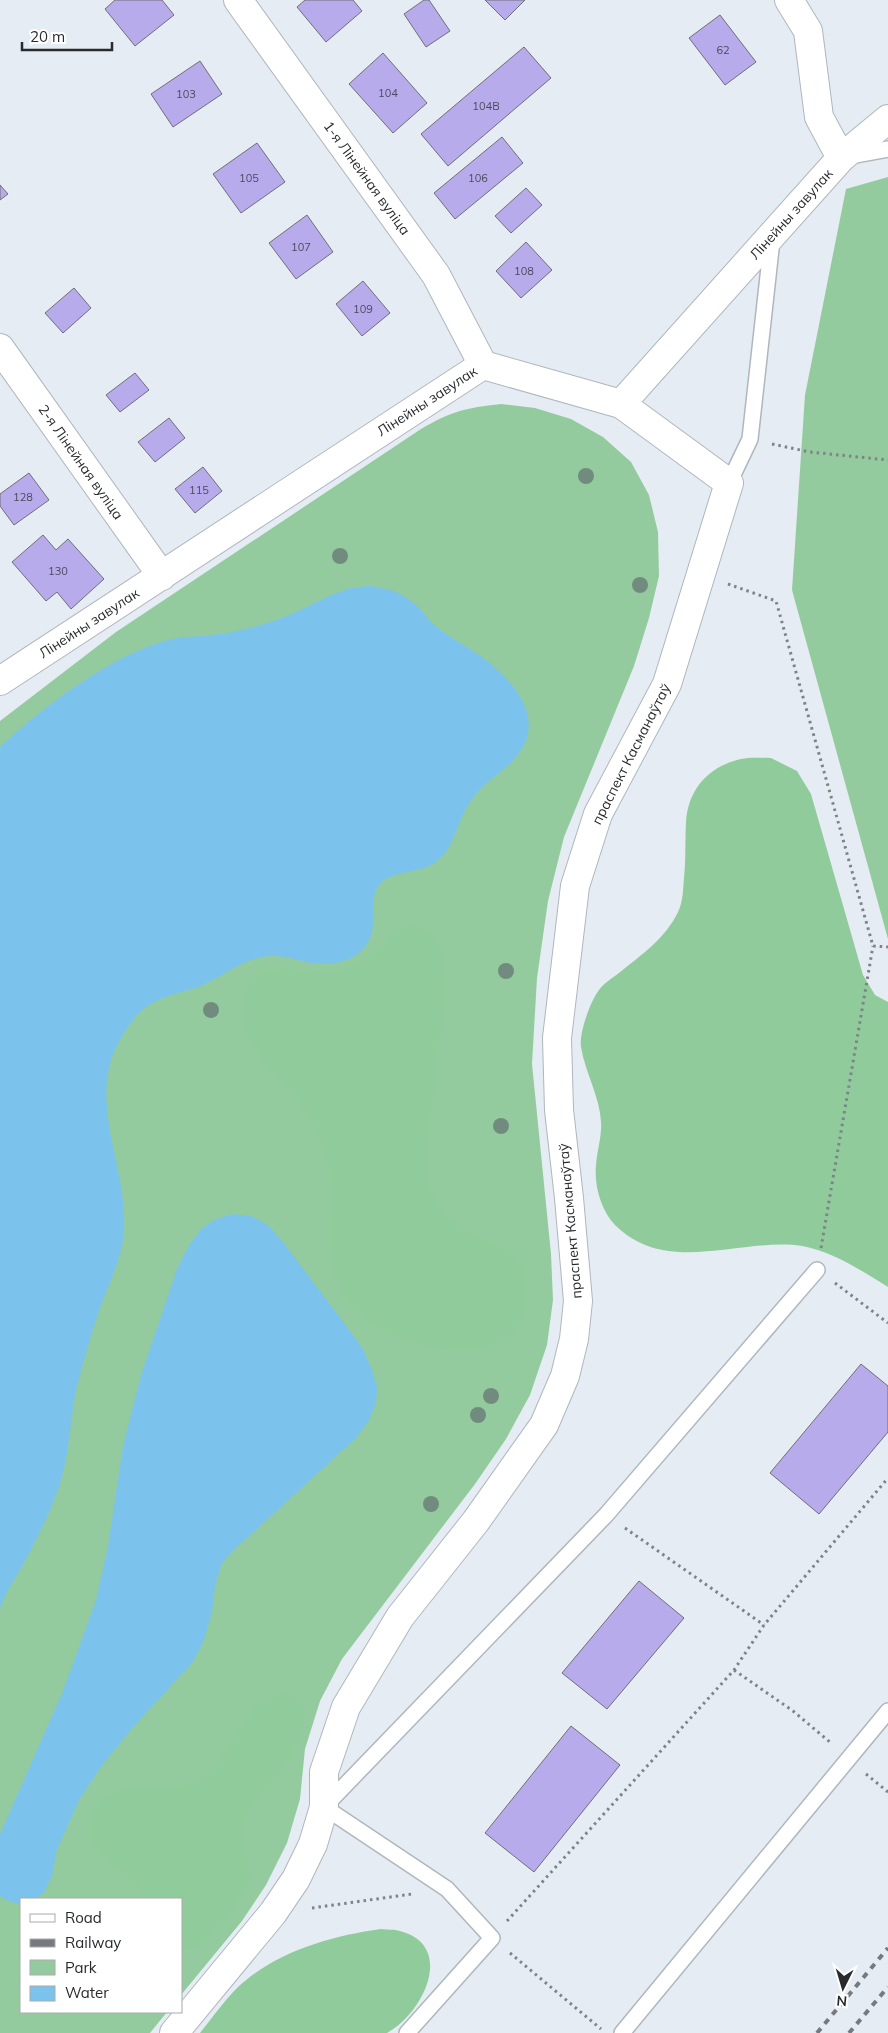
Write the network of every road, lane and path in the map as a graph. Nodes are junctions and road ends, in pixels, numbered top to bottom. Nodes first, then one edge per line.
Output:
1 (238, 0) edge
2 (789, 0) edge
3 (888, 119) edge
4 (888, 149) edge
5 (842, 158) junction
6 (772, 236) junction
7 (0, 348) edge
8 (482, 365) junction
9 (621, 404) junction
10 (750, 439) junction
11 (888, 460) edge
12 (729, 483) junction
13 (702, 574) junction
14 (162, 576) junction
15 (0, 680) edge
16 (874, 946) junction
17 (888, 947) edge
18 (817, 1270) junction
19 (888, 1323) edge
20 (888, 1478) edge
21 (606, 1514) junction
22 (764, 1625) junction
23 (734, 1670) junction
24 (793, 1711) dead end
25 (888, 1711) edge
26 (324, 1807) junction
27 (448, 1888) junction
28 (273, 1913) junction
29 (492, 1938) junction
30 (174, 2033) edge
31 (407, 2033) edge
32 (605, 2033) edge
33 (622, 2033) edge

1 - 8 street, 1-я Лінейная вуліца
2 - 5 street
3 - 5 street, Лінейны завулак
4 - 5 lane
5 - 6 street, Лінейны завулак
6 - 9 street, Лінейны завулак
6 - 10 lane
7 - 14 street, 2-я Лінейная вуліца
8 - 9 street, Лінейны завулак
8 - 14 street, Лінейны завулак
9 - 12 street
10 - 11 path
10 - 12 lane
12 - 13 street, праспект Касманаўтаў
13 - 16 path
13 - 26 street, праспект Касманаўтаў
14 - 15 street, Лінейны завулак
16 - 17 path
16 - 18 path
18 - 19 path
18 - 21 lane
20 - 22 path
21 - 22 path
21 - 26 lane
22 - 23 path
23 - 24 path
23 - 29 path
25 - 33 lane
26 - 27 lane
26 - 28 street, праспект Касманаўтаў
27 - 28 path
27 - 29 lane
28 - 30 street, праспект Касманаўтаў
29 - 31 lane
29 - 32 path

